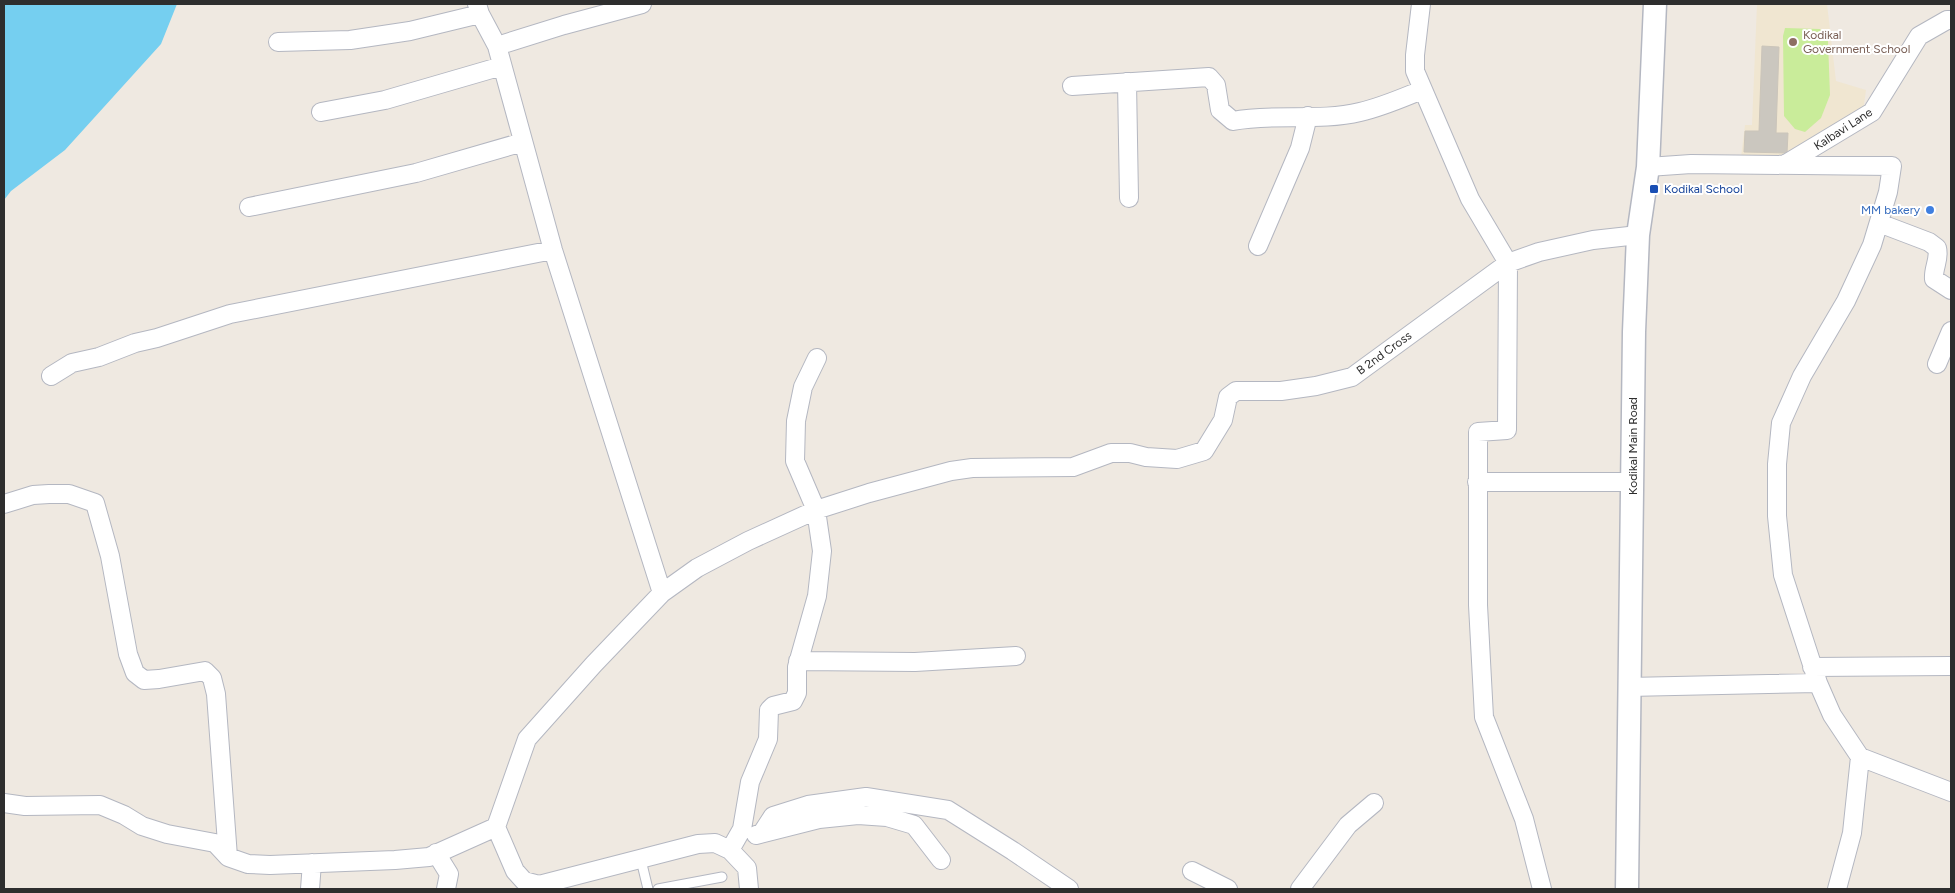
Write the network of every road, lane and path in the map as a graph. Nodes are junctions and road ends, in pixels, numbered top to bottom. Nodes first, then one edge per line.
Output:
1 (642, 4) edge
2 (1421, 4) edge
3 (1655, 4) edge
4 (478, 9) edge
5 (1951, 20) edge
6 (278, 42) dead end
7 (496, 46) junction
8 (502, 66) junction
9 (1127, 82) junction
10 (1072, 86) dead end
11 (1422, 90) junction
12 (321, 112) dead end
13 (1308, 116) junction
14 (523, 142) junction
15 (1784, 165) junction
16 (1648, 167) junction
17 (1129, 198) dead end
18 (249, 207) dead end
19 (1879, 223) junction
20 (1638, 234) junction
21 (1258, 246) dead end
22 (553, 250) junction
23 (1508, 263) junction
24 (1951, 290) edge
25 (1951, 331) edge
26 (817, 358) dead end
27 (1937, 364) dead end
28 (51, 376) dead end
29 (1478, 482) junction
30 (1633, 482) junction
31 (4, 504) edge
32 (816, 510) junction
33 (662, 593) junction
34 (1016, 656) dead end
35 (798, 661) junction
36 (1951, 666) edge
37 (1815, 675) junction
38 (1628, 687) junction
39 (1860, 757) junction
40 (1951, 792) edge
41 (4, 803) edge
42 (1374, 803) dead end
43 (496, 827) junction
44 (762, 833) junction
45 (733, 844) junction
46 (436, 853) junction
47 (228, 857) junction
48 (641, 860) junction
49 (941, 860) dead end
50 (312, 864) junction
51 (1192, 872) dead end
52 (722, 877) dead end
53 (310, 889) edge
54 (446, 889) edge
55 (648, 889) edge
56 (658, 889) edge
57 (750, 889) edge
58 (1069, 889) edge
59 (1228, 889) edge
60 (1300, 889) edge
61 (1542, 889) edge
62 (1627, 889) edge
63 (1837, 889) edge

1 - 7 street
2 - 11 street
3 - 16 street, Kodikal Main Road
4 - 6 street
4 - 7 street
5 - 15 street, Kalbavi Lane
7 - 8 street
8 - 12 street
8 - 14 street
9 - 10 street
9 - 13 street
9 - 17 street
11 - 13 street
11 - 23 street
13 - 21 street
14 - 18 street
14 - 22 street
15 - 16 street
15 - 19 street
16 - 20 street, Kodikal Main Road
19 - 24 street
19 - 37 street
20 - 23 street, B 2nd Cross
20 - 30 street, Kodikal Main Road
22 - 28 street
22 - 33 street
23 - 29 street
23 - 32 street, B 2nd Cross
25 - 27 street
26 - 32 street
29 - 30 street
29 - 61 street
30 - 38 street, Kodikal Main Road
31 - 47 street
32 - 33 street, B 2nd Cross
32 - 35 street
33 - 43 street, B 2nd Cross
34 - 35 street
35 - 45 street
36 - 37 street
37 - 38 street
37 - 39 street
38 - 62 street, Kodikal Main Road
39 - 40 street
39 - 63 street
41 - 47 street
42 - 60 street
43 - 46 street
43 - 48 street
44 - 45 street
44 - 49 street
44 - 58 street
45 - 48 street
45 - 57 street
46 - 50 street
46 - 54 street
47 - 50 street
48 - 55 lane
50 - 53 street
51 - 59 street
52 - 56 lane

